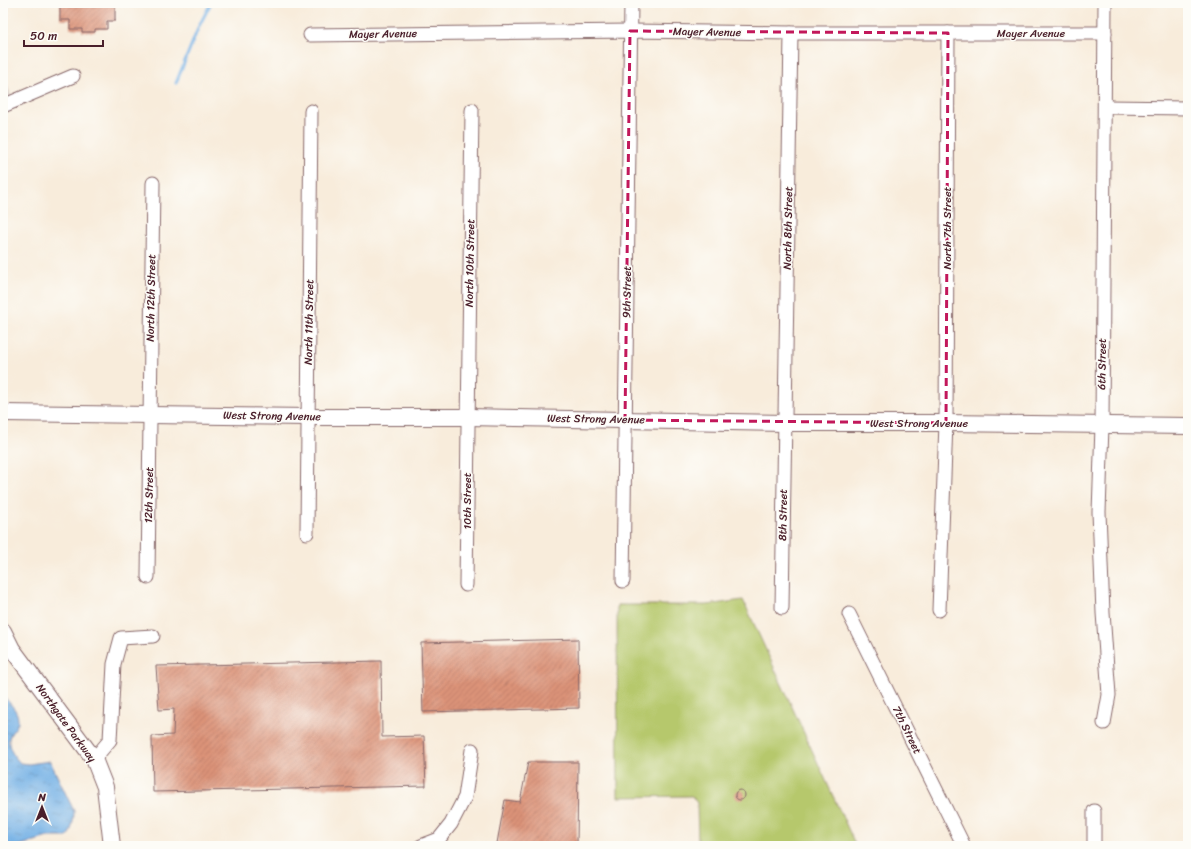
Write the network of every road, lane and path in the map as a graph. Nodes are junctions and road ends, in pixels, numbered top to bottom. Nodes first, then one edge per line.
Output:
1 (631, 3) edge
2 (1105, 3) edge
3 (630, 31) junction
4 (791, 33) junction
5 (948, 33) junction
6 (1105, 33) junction
7 (310, 35) dead end
8 (73, 76) dead end
9 (3, 106) edge
10 (1105, 107) junction
11 (1188, 108) edge
12 (472, 110) dead end
13 (311, 111) dead end
14 (153, 183) dead end
15 (3, 413) edge
16 (150, 414) junction
17 (308, 417) junction
18 (468, 417) junction
19 (625, 420) junction
20 (785, 423) junction
21 (946, 423) junction
22 (1102, 426) junction
23 (1188, 426) edge
24 (307, 533) dead end
25 (148, 577) dead end
26 (623, 581) dead end
27 (466, 585) dead end
28 (782, 608) dead end
29 (939, 610) dead end
30 (849, 614) dead end
31 (3, 631) edge
32 (153, 636) dead end
33 (7, 649) edge
34 (1104, 723) dead end
35 (472, 750) dead end
36 (94, 759) junction
37 (1094, 811) dead end
38 (112, 846) edge
39 (421, 846) edge
40 (964, 846) edge
41 (1094, 846) edge

1 - 3 street, 9th Street
2 - 6 street, 6th Street
3 - 4 street, Mayer Avenue
3 - 7 street, Mayer Avenue
3 - 19 street, 9th Street
4 - 5 street, Mayer Avenue
4 - 20 street, North 8th Street
5 - 6 street, Mayer Avenue
5 - 21 street, North 7th Street
6 - 10 street, 6th Street
8 - 9 street
10 - 11 street
10 - 22 street, 6th Street
12 - 18 street, North 10th Street
13 - 17 street, North 11th Street
14 - 16 street, North 12th Street
15 - 16 street, West Strong Avenue
16 - 17 street, West Strong Avenue
16 - 25 street, 12th Street
17 - 18 street, West Strong Avenue
17 - 24 street, North 11th Street
18 - 19 street, West Strong Avenue
18 - 27 street, 10th Street
19 - 20 street, West Strong Avenue
19 - 26 street, 9th Street
20 - 21 street, West Strong Avenue
20 - 28 street, 8th Street
21 - 22 street, West Strong Avenue
21 - 29 street
22 - 23 street, West Strong Avenue
22 - 34 street, 6th Street
30 - 40 street, 7th Street
31 - 33 street, Northgate Parkway
32 - 36 street
33 - 36 street, Northgate Parkway
35 - 39 street
36 - 38 street, Northgate Parkway
37 - 41 street

